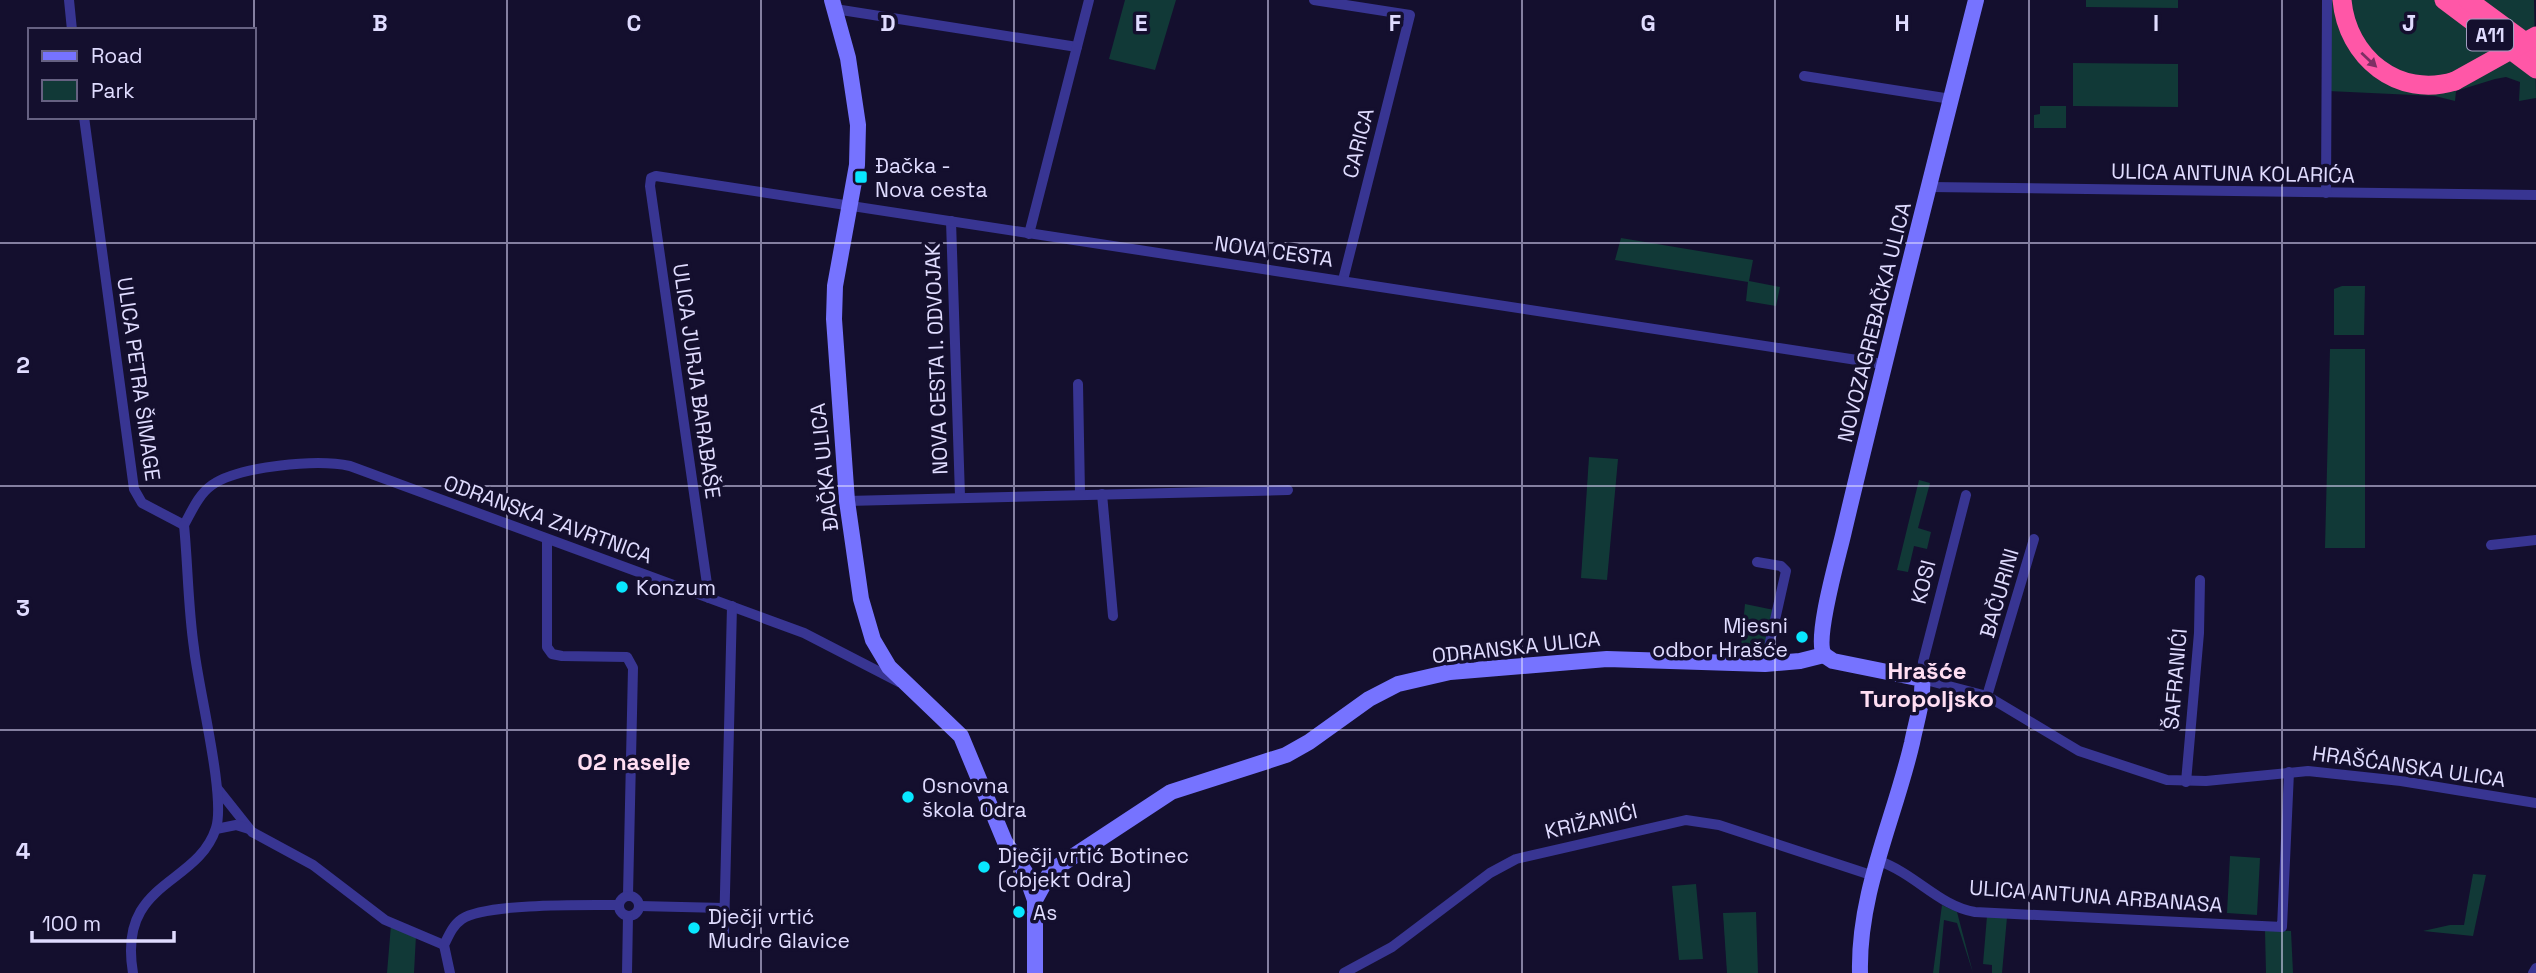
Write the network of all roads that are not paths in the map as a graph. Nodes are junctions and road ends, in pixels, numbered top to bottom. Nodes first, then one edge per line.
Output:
1 (68, 0) edge
2 (1088, 0) edge
3 (1314, 0) edge
4 (1976, 0) edge
5 (2327, 0) edge
6 (2342, 0) edge
7 (2444, 0) edge
8 (2469, 0) edge
9 (833, 5) edge
10 (72, 28) edge
11 (2536, 36) edge
12 (1077, 47) junction
13 (2536, 50) edge
14 (2536, 69) edge
15 (1804, 76) dead end
16 (1951, 99) junction
17 (84, 119) edge
18 (659, 177) joint
19 (1930, 187) junction
20 (2326, 193) junction
21 (2536, 195) edge
22 (849, 205) junction
23 (951, 221) junction
24 (1029, 234) junction
25 (1343, 281) junction
26 (1883, 364) junction
27 (1078, 384) dead end
28 (1288, 490) dead end
29 (1080, 493) junction
30 (1102, 494) junction
31 (1966, 495) dead end
32 (960, 496) junction
33 (847, 501) junction
34 (184, 525) junction
35 (547, 539) junction
36 (2034, 539) dead end
37 (2536, 540) edge
38 (2490, 545) dead end
39 (1757, 562) dead end
40 (2200, 580) dead end
41 (709, 598) junction
42 (732, 606) junction
43 (1113, 616) dead end
44 (876, 645) junction
45 (1824, 655) junction
46 (862, 662) junction
47 (1765, 664) junction
48 (1922, 679) junction
49 (906, 686) junction
50 (1987, 696) junction
51 (2289, 772) junction
52 (2186, 782) junction
53 (216, 786) junction
54 (2536, 803) edge
55 (216, 829) junction
56 (249, 829) junction
57 (1876, 869) junction
58 (1051, 871) junction
59 (1025, 872) junction
60 (628, 895) junction
61 (1035, 900) junction
62 (618, 905) junction
63 (639, 906) junction
64 (724, 908) junction
65 (628, 916) junction
66 (724, 933) dead end
67 (444, 945) junction
68 (2536, 968) edge
69 (133, 973) edge
70 (450, 973) edge
71 (627, 973) edge
72 (1035, 973) edge
73 (1344, 973) edge
74 (1860, 973) edge
75 (2533, 973) edge

1 - 10 street
2 - 12 street
3 - 25 street, CARICA
4 - 16 street, NOVOZAGREBAČKA ULICA
5 - 20 street
6 -> 11 highway, bridge
7 - 14 highway, A11
8 - 13 highway, A11
9 - 12 street, ĐAČKA ULICA
9 - 22 street, ĐAČKA ULICA
12 - 24 street
15 - 16 street
16 - 19 street, NOVOZAGREBAČKA ULICA
17 - 34 street, ULICA PETRA ŠIMAGE
18 - 22 street, NOVA CESTA
18 - 41 street, ULICA JURJA BARABAŠE
19 - 20 street, ULICA ANTUNA KOLARIĆA
19 - 26 street, NOVOZAGREBAČKA ULICA
20 - 21 street, ULICA ANTUNA KOLARIĆA
22 - 23 street, NOVA CESTA
22 - 33 street, ĐAČKA ULICA
23 - 24 street, NOVA CESTA
23 - 32 street, NOVA CESTA I. ODVOJAK
24 - 25 street, NOVA CESTA
25 - 26 street, NOVA CESTA
26 - 45 street, NOVOZAGREBAČKA ULICA
27 - 29 street
28 - 30 street
29 - 30 street
29 - 32 street
30 - 43 street
31 - 48 street, KOSI
32 - 33 street
33 - 44 street, ĐAČKA ULICA
34 - 35 street, ODRANSKA ZAVRTNICA
34 - 53 street
35 - 41 street, ODRANSKA ZAVRTNICA
35 - 60 street
36 - 50 street, BAČURINI
37 - 38 street
39 - 47 street
40 - 52 street, ŠAFRANIĆI
41 - 42 street, ODRANSKA ZAVRTNICA
42 - 46 street, ODRANSKA ZAVRTNICA
42 - 64 street
44 - 46 street
44 - 49 street, ĐAČKA ULICA
45 - 47 street, ODRANSKA ULICA
45 - 48 street
46 - 49 street, ODRANSKA ZAVRTNICA
47 - 58 street, ODRANSKA ULICA
48 - 50 street, HRAŠĆANSKA ULICA
48 - 57 street
49 - 59 street, ĐAČKA ULICA
50 - 52 street, HRAŠĆANSKA ULICA
51 - 52 street, HRAŠĆANSKA ULICA
51 - 54 street, HRAŠĆANSKA ULICA
51 - 57 street, ULICA ANTUNA ARBANASA
53 - 55 street
53 - 56 street
55 - 56 street
55 - 69 street
56 - 67 street
57 - 73 street, KRIŽANIĆI
57 - 74 street
58 - 59 street
58 - 61 street, ODRANSKA ULICA
59 - 61 street, ĐAČKA ULICA
60 - 62 street
60 - 63 street
61 - 72 street, ODRANSKA ULICA
62 - 65 street
62 - 67 street
63 - 64 street
63 - 65 street
64 - 66 street
65 - 71 street
67 - 70 street
68 - 75 street

